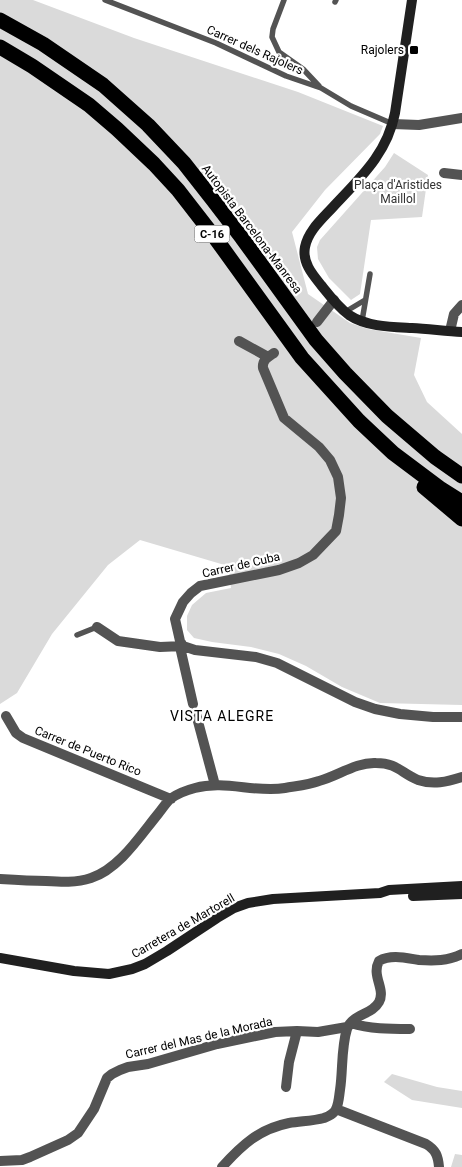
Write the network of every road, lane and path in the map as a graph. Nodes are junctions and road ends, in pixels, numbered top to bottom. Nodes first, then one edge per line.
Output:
1 (105, 0) edge
2 (284, 0) edge
3 (412, 0) edge
4 (0, 20) edge
5 (0, 48) edge
6 (321, 88) junction
7 (462, 118) edge
8 (393, 124) junction
9 (444, 173) dead end
10 (462, 175) edge
11 (370, 274) dead end
12 (334, 300) junction
13 (365, 300) junction
14 (462, 306) edge
15 (345, 312) junction
16 (362, 321) junction
17 (317, 322) tunnel mouth
18 (450, 331) junction
19 (462, 332) edge
20 (239, 342) dead end
21 (393, 453) junction
22 (462, 476) edge
23 (462, 502) edge
24 (462, 519) edge
25 (97, 627) joint
26 (77, 635) dead end
27 (181, 646) junction
28 (6, 716) dead end
29 (462, 716) edge
30 (462, 777) edge
31 (215, 785) junction
32 (171, 799) junction
33 (0, 880) edge
34 (462, 886) edge
35 (380, 893) junction
36 (462, 894) edge
37 (462, 954) edge
38 (0, 958) edge
39 (349, 1025) junction
40 (410, 1029) dead end
41 (297, 1031) junction
42 (286, 1087) dead end
43 (336, 1109) junction
44 (0, 1160) edge
45 (222, 1167) edge
46 (439, 1167) edge

1 - 6 lane, Carrer dels Rajolers
2 - 6 lane
3 - 8 main road
4 - 22 highway, Autopista Barcelona-Manresa / C-16
5 - 21 highway, C-16
6 - 8 lane, Carrer dels Rajolers
7 - 8 street
8 - 12 main road
9 - 10 street
11 - 13 lane
12 - 15 main road
12 - 17 street
13 - 15 lane
13 - 16 lane
14 - 18 street
15 - 16 main road
16 - 18 main road
18 - 19 main road
20 - 27 street, Carrer de Cuba
21 - 23 highway, C-16
21 - 24 highway
25 - 26 lane
25 - 27 street
27 - 29 street
27 - 31 street, Carrer de Cuba
28 - 32 street, Carrer de Puerto Rico
30 - 31 street
31 - 32 street
32 - 33 street
34 - 35 main road, Carretera de Martorell
35 - 36 main road, Carretera de Martorell
35 - 38 main road, Carretera de Martorell
37 - 39 street
39 - 40 street
39 - 41 street, Carrer del Mas de la Morada
39 - 43 street
41 - 42 street
41 - 44 street, Carrer del Mas de la Morada
43 - 45 street
43 - 46 street

